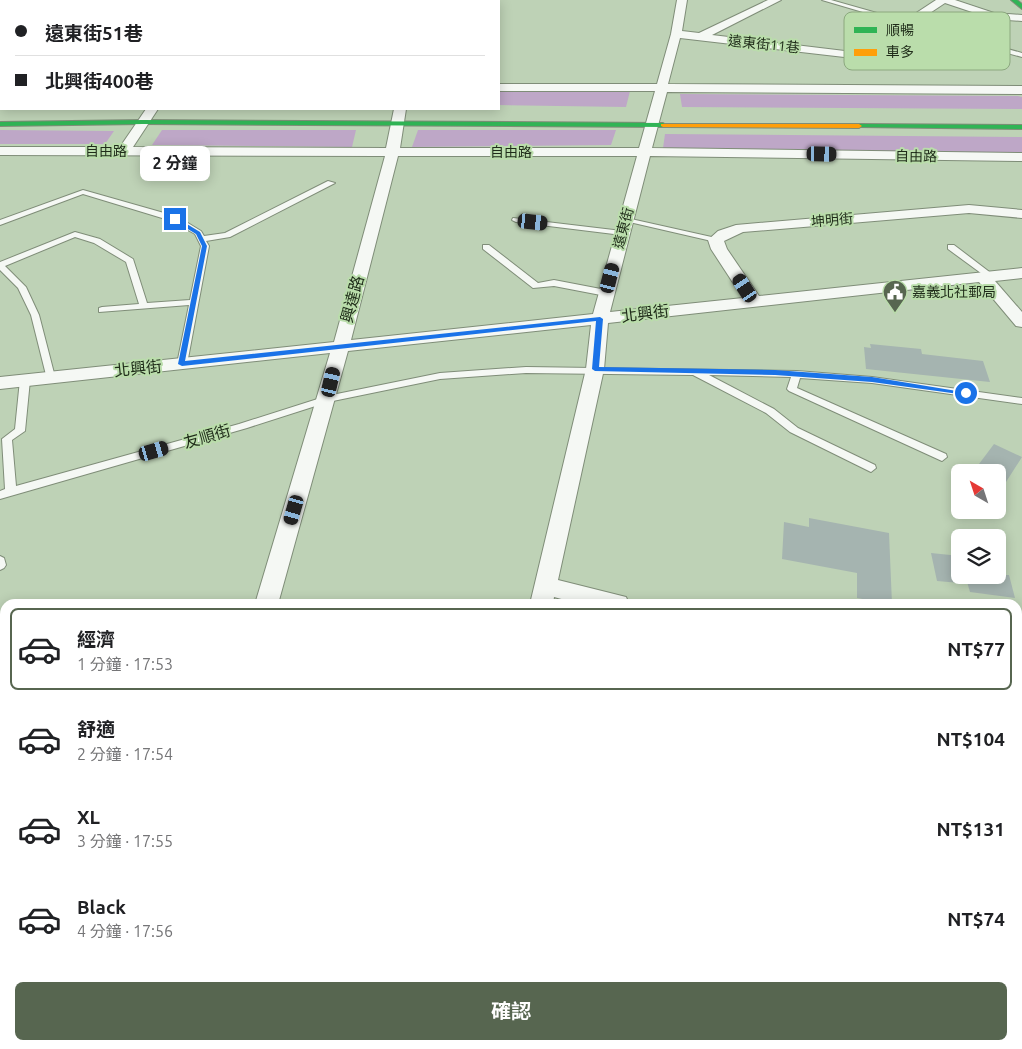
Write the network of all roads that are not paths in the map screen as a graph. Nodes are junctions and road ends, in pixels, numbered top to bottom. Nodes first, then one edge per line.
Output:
1 (682, 0) edge
2 (776, 0) edge
3 (825, 0) edge
4 (944, 0) edge
5 (1010, 3) edge
6 (1022, 6) edge
7 (866, 12) edge
8 (926, 12) edge
9 (981, 12) edge
10 (1020, 19) edge
11 (676, 34) junction
12 (700, 37) junction
13 (844, 53) edge
14 (500, 87) edge
15 (660, 88) junction
16 (1020, 91) edge
17 (107, 110) dead end
18 (151, 110) edge
19 (399, 115) edge
20 (1022, 117) edge
21 (652, 120) junction
22 (143, 122) junction
23 (0, 124) edge
24 (1022, 127) edge
25 (0, 151) edge
26 (124, 151) junction
27 (643, 152) junction
28 (392, 153) junction
29 (1022, 157) edge
30 (331, 183) dead end
31 (1022, 214) edge
32 (516, 220) dead end
33 (0, 224) edge
34 (624, 226) junction
35 (201, 239) junction
36 (716, 240) junction
37 (486, 247) dead end
38 (951, 247) dead end
39 (0, 265) edge
40 (1022, 273) edge
41 (988, 278) junction
42 (606, 293) junction
43 (753, 300) junction
44 (194, 302) junction
45 (144, 306) junction
46 (102, 310) dead end
47 (600, 319) junction
48 (1022, 322) edge
49 (338, 348) junction
50 (182, 364) junction
51 (595, 369) junction
52 (691, 370) junction
53 (796, 374) junction
54 (50, 377) junction
55 (25, 380) junction
56 (0, 383) edge
57 (327, 398) junction
58 (1022, 401) edge
59 (942, 457) dead end
60 (871, 468) dead end
61 (11, 492) junction
62 (0, 495) edge
63 (544, 595) edge
64 (267, 599) edge
65 (577, 599) edge

1 - 11 street, 遠東街
2 - 12 street
3 - 7 lane
4 - 8 street
4 - 9 street
5 - 6 street
5 - 10 street
11 - 12 street, 遠東街11巷
11 - 15 street, 遠東街
12 - 13 street, 遠東街11巷
14 - 15 street
15 - 16 street
15 - 21 street, 遠東街
17 - 18 street, 自由路
18 - 19 street, 自由路
18 - 22 street
19 - 21 street, 自由路
19 - 22 street, 自由路
19 - 28 street, 興達路
20 - 21 street, 自由路
21 - 24 street, 自由路
21 - 27 street, 遠東街
22 - 23 street, 自由路
22 - 26 street
25 - 26 street, 自由路
26 - 28 street, 自由路
27 - 28 street, 自由路
27 - 29 street, 自由路
27 - 34 street, 遠東街
28 - 49 street, 興達路
30 - 35 lane
31 - 36 street, 坤明街
32 - 34 lane
33 - 35 lane
34 - 36 lane
34 - 42 street, 遠東街
35 - 44 lane
36 - 43 street
37 - 42 lane
38 - 41 lane
39 - 45 lane
39 - 54 lane
40 - 41 street, 北興街
41 - 43 street, 北興街
41 - 48 street
42 - 47 street, 遠東街
43 - 47 street, 北興街
44 - 45 lane
44 - 50 lane
45 - 46 lane
47 - 49 street, 北興街
47 - 51 street, 遠東街
49 - 50 street, 北興街
49 - 57 street, 興達路
50 - 54 street, 北興街
51 - 52 lane, 友順街
51 - 57 lane, 友順街
51 - 63 street, 遠東街
52 - 53 lane, 友順街
52 - 60 lane
53 - 58 lane, 友順街
53 - 59 lane
54 - 55 street, 北興街
55 - 56 street, 北興街
55 - 61 lane
57 - 61 lane, 友順街
57 - 64 street, 興達路
61 - 62 lane, 友順街
63 - 65 street

